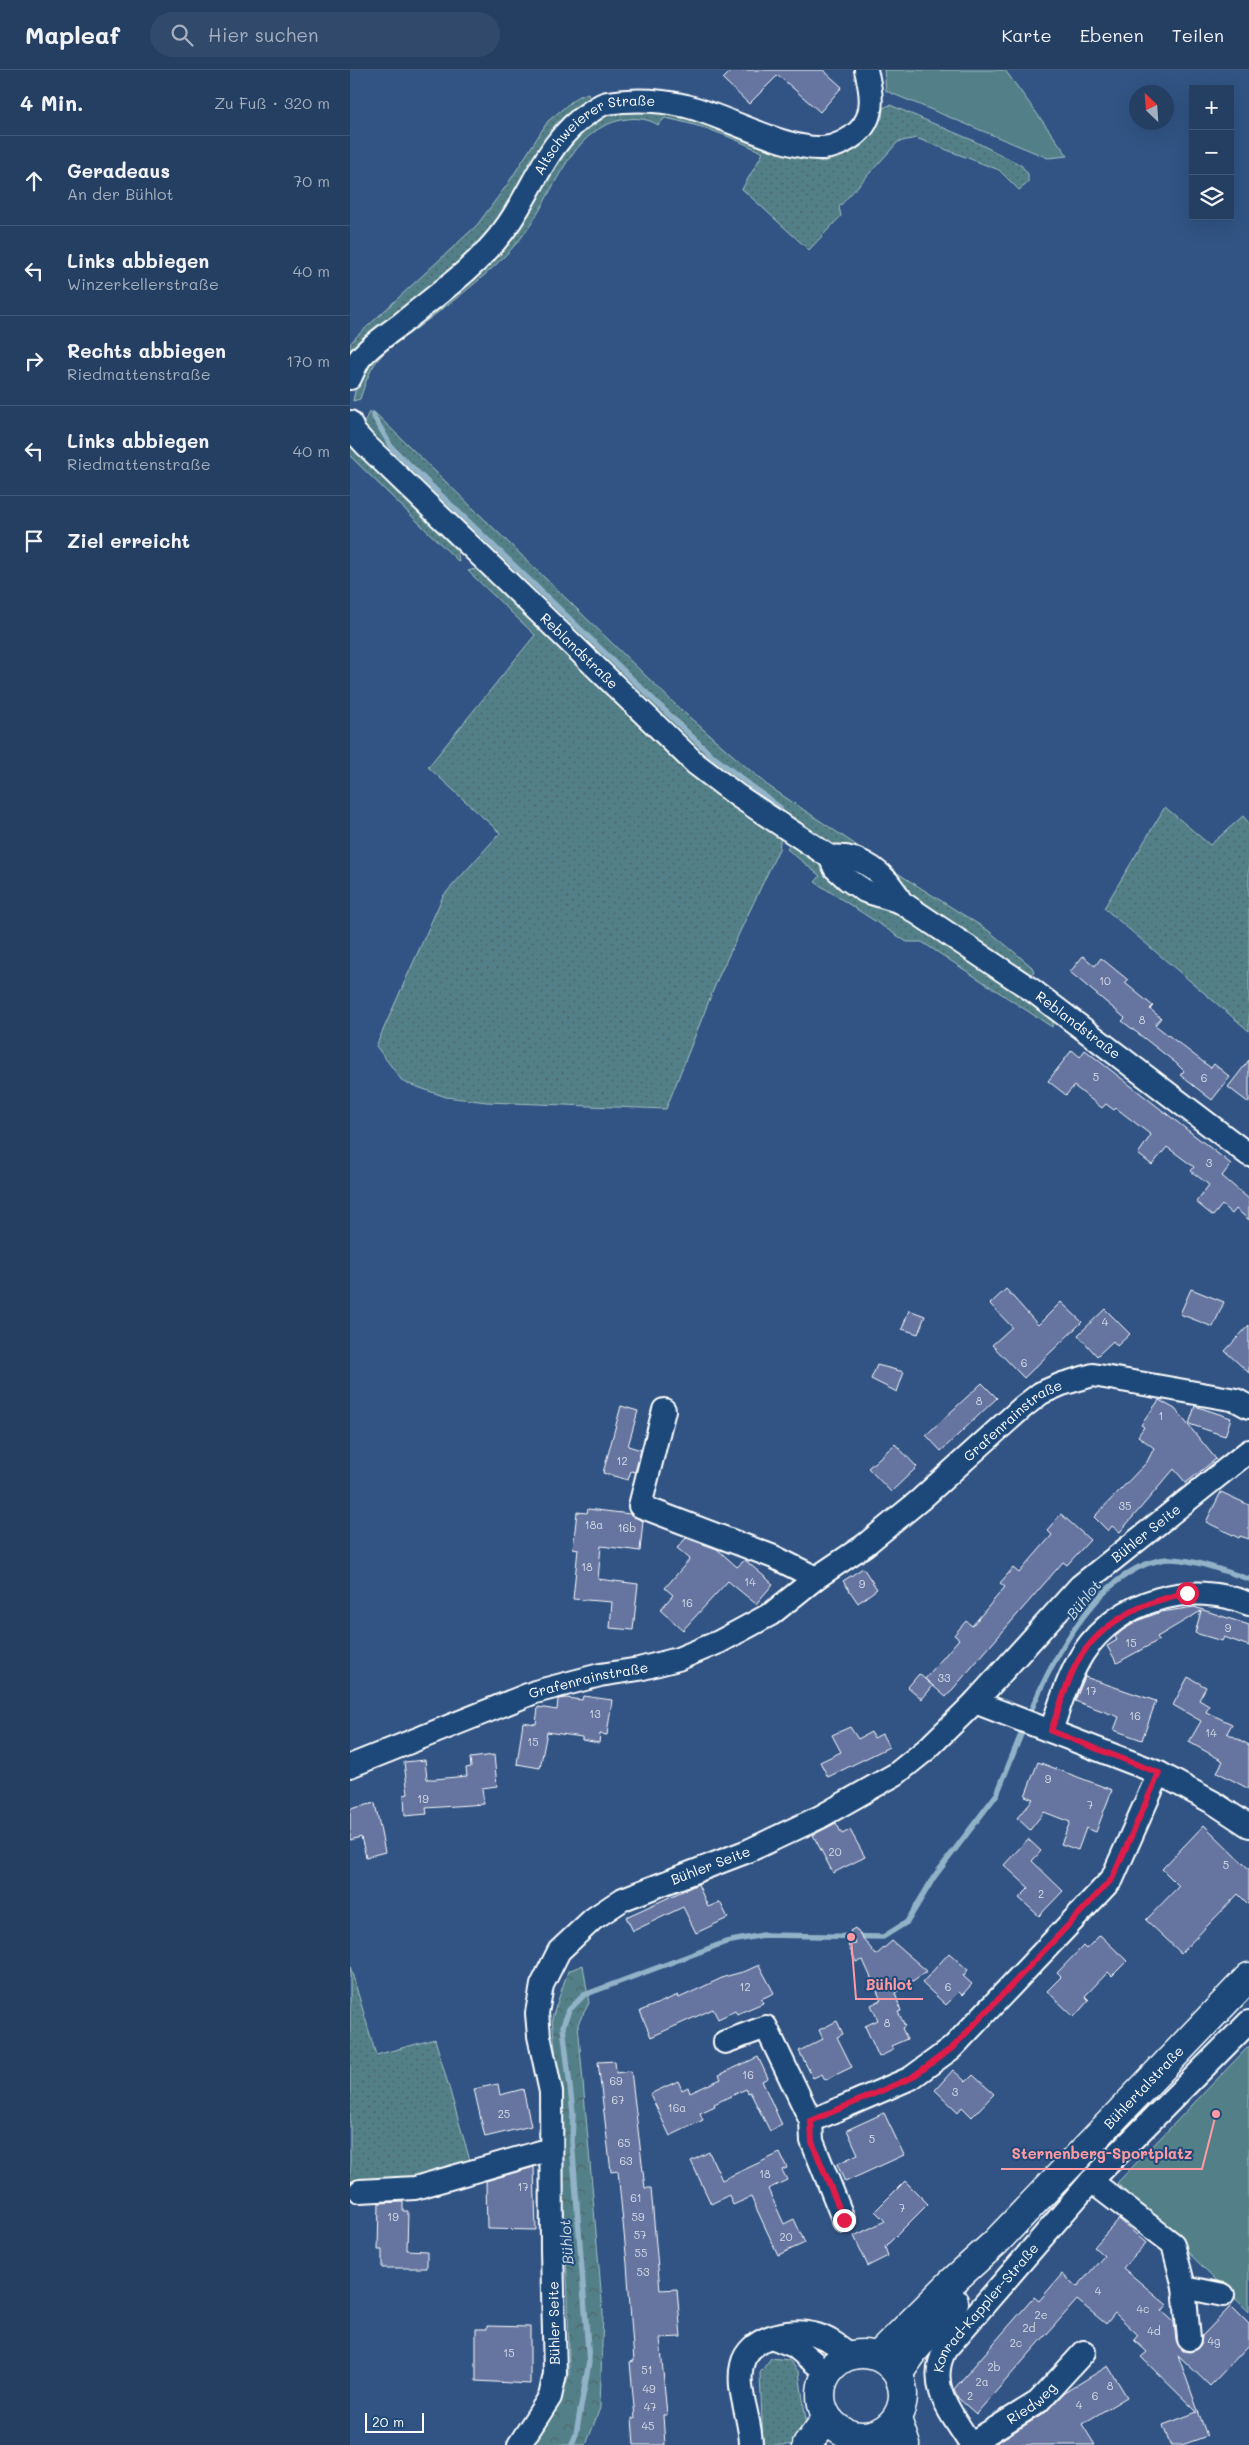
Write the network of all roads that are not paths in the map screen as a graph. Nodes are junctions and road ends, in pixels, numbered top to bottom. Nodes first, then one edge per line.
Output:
1 (866, 70) edge
2 (350, 378) edge
3 (350, 422) edge
4 (1249, 1155) edge
5 (1249, 1407) edge
6 (664, 1410) dead end
7 (1249, 1451) edge
8 (816, 1578) junction
9 (1249, 1604) edge
10 (975, 1702) junction
11 (1044, 1728) junction
12 (350, 1766) edge
13 (1159, 1773) junction
14 (1249, 1826) edge
15 (1249, 1978) edge
16 (1249, 2022) edge
17 (725, 2042) dead end
18 (811, 2121) junction
19 (551, 2149) junction
20 (1091, 2181) junction
21 (360, 2191) dead end
22 (844, 2220) dead end
23 (1184, 2287) junction
24 (1223, 2295) dead end
25 (774, 2338) junction
26 (1189, 2339) dead end
27 (1084, 2352) dead end
28 (850, 2355) junction
29 (888, 2365) junction
30 (827, 2373) junction
31 (897, 2419) junction
32 (852, 2435) edge
33 (971, 2444) edge
34 (519, 2445) edge
35 (751, 2445) edge
36 (807, 2445) edge
37 (906, 2445) edge

1 - 2 street, Altschweierer Straße
3 - 4 street, Reblandstraße
5 - 8 street, Grafenrainstraße
6 - 8 street
7 - 10 street, Bühler Seite
8 - 12 street, Grafenrainstraße
9 - 11 street
10 - 11 street
10 - 19 street, Bühler Seite
11 - 13 street
13 - 14 street
13 - 18 street
15 - 29 main road, Bühlertalstraße
16 - 20 street, Konrad-Kappler-Straße
17 - 18 street
18 - 22 street
19 - 21 street
19 - 34 street, Bühler Seite
20 - 23 street
20 - 33 street, Konrad-Kappler-Straße
23 - 24 street
23 - 26 street
25 - 28 street
25 - 30 street
25 - 35 street
27 - 33 street, Riedweg
28 - 29 main road
28 - 30 main road
29 - 31 main road
30 - 32 main road
31 - 32 main road
31 - 37 main road
32 - 36 main road

